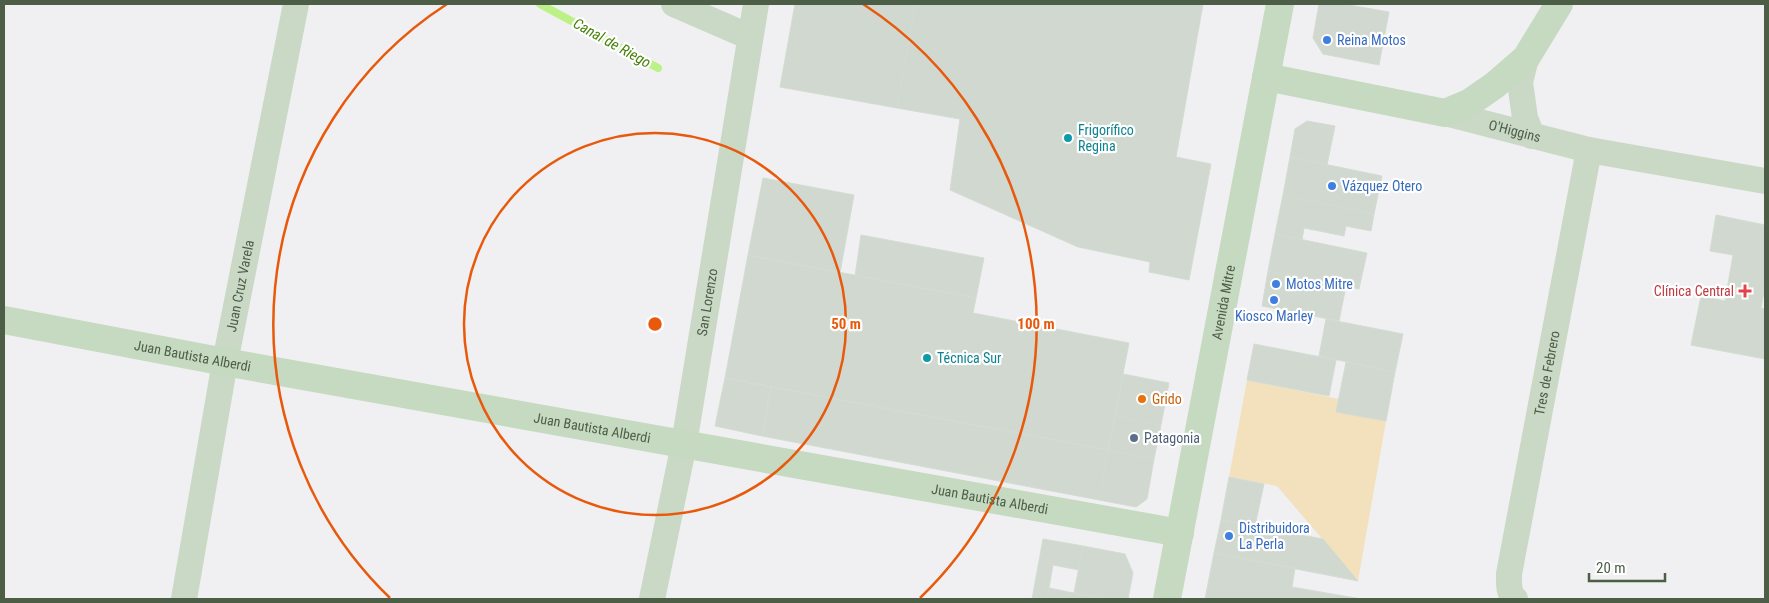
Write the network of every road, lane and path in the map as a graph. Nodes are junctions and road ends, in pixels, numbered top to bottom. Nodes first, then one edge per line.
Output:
1 (296, 4) edge
2 (674, 4) edge
3 (756, 4) edge
4 (1280, 4) edge
5 (1559, 4) edge
6 (750, 37) junction
7 (1526, 58) junction
8 (1266, 77) junction
9 (1445, 113) junction
10 (1532, 136) junction
11 (1590, 150) junction
12 (1765, 181) edge
13 (4, 320) edge
14 (225, 362) junction
15 (684, 444) junction
16 (1180, 533) junction
17 (1514, 598) edge
18 (184, 599) edge
19 (652, 599) edge
20 (1167, 599) edge

1 - 14 street, Juan Cruz Varela
2 - 6 street
3 - 6 street, San Lorenzo
4 - 8 street, Avenida Mitre
5 - 7 street
6 - 15 street, San Lorenzo
7 - 9 street
7 - 10 street
8 - 9 street, O'Higgins
8 - 16 street, Avenida Mitre
9 - 10 street, O'Higgins
10 - 11 street, O'Higgins
11 - 12 street, O'Higgins
11 - 17 street, Tres de Febrero
13 - 14 street, Juan Bautista Alberdi
14 - 15 street, Juan Bautista Alberdi
14 - 18 street, Juan Cruz Varela
15 - 16 street, Juan Bautista Alberdi
15 - 19 street, San Lorenzo
16 - 20 street, Avenida Mitre

